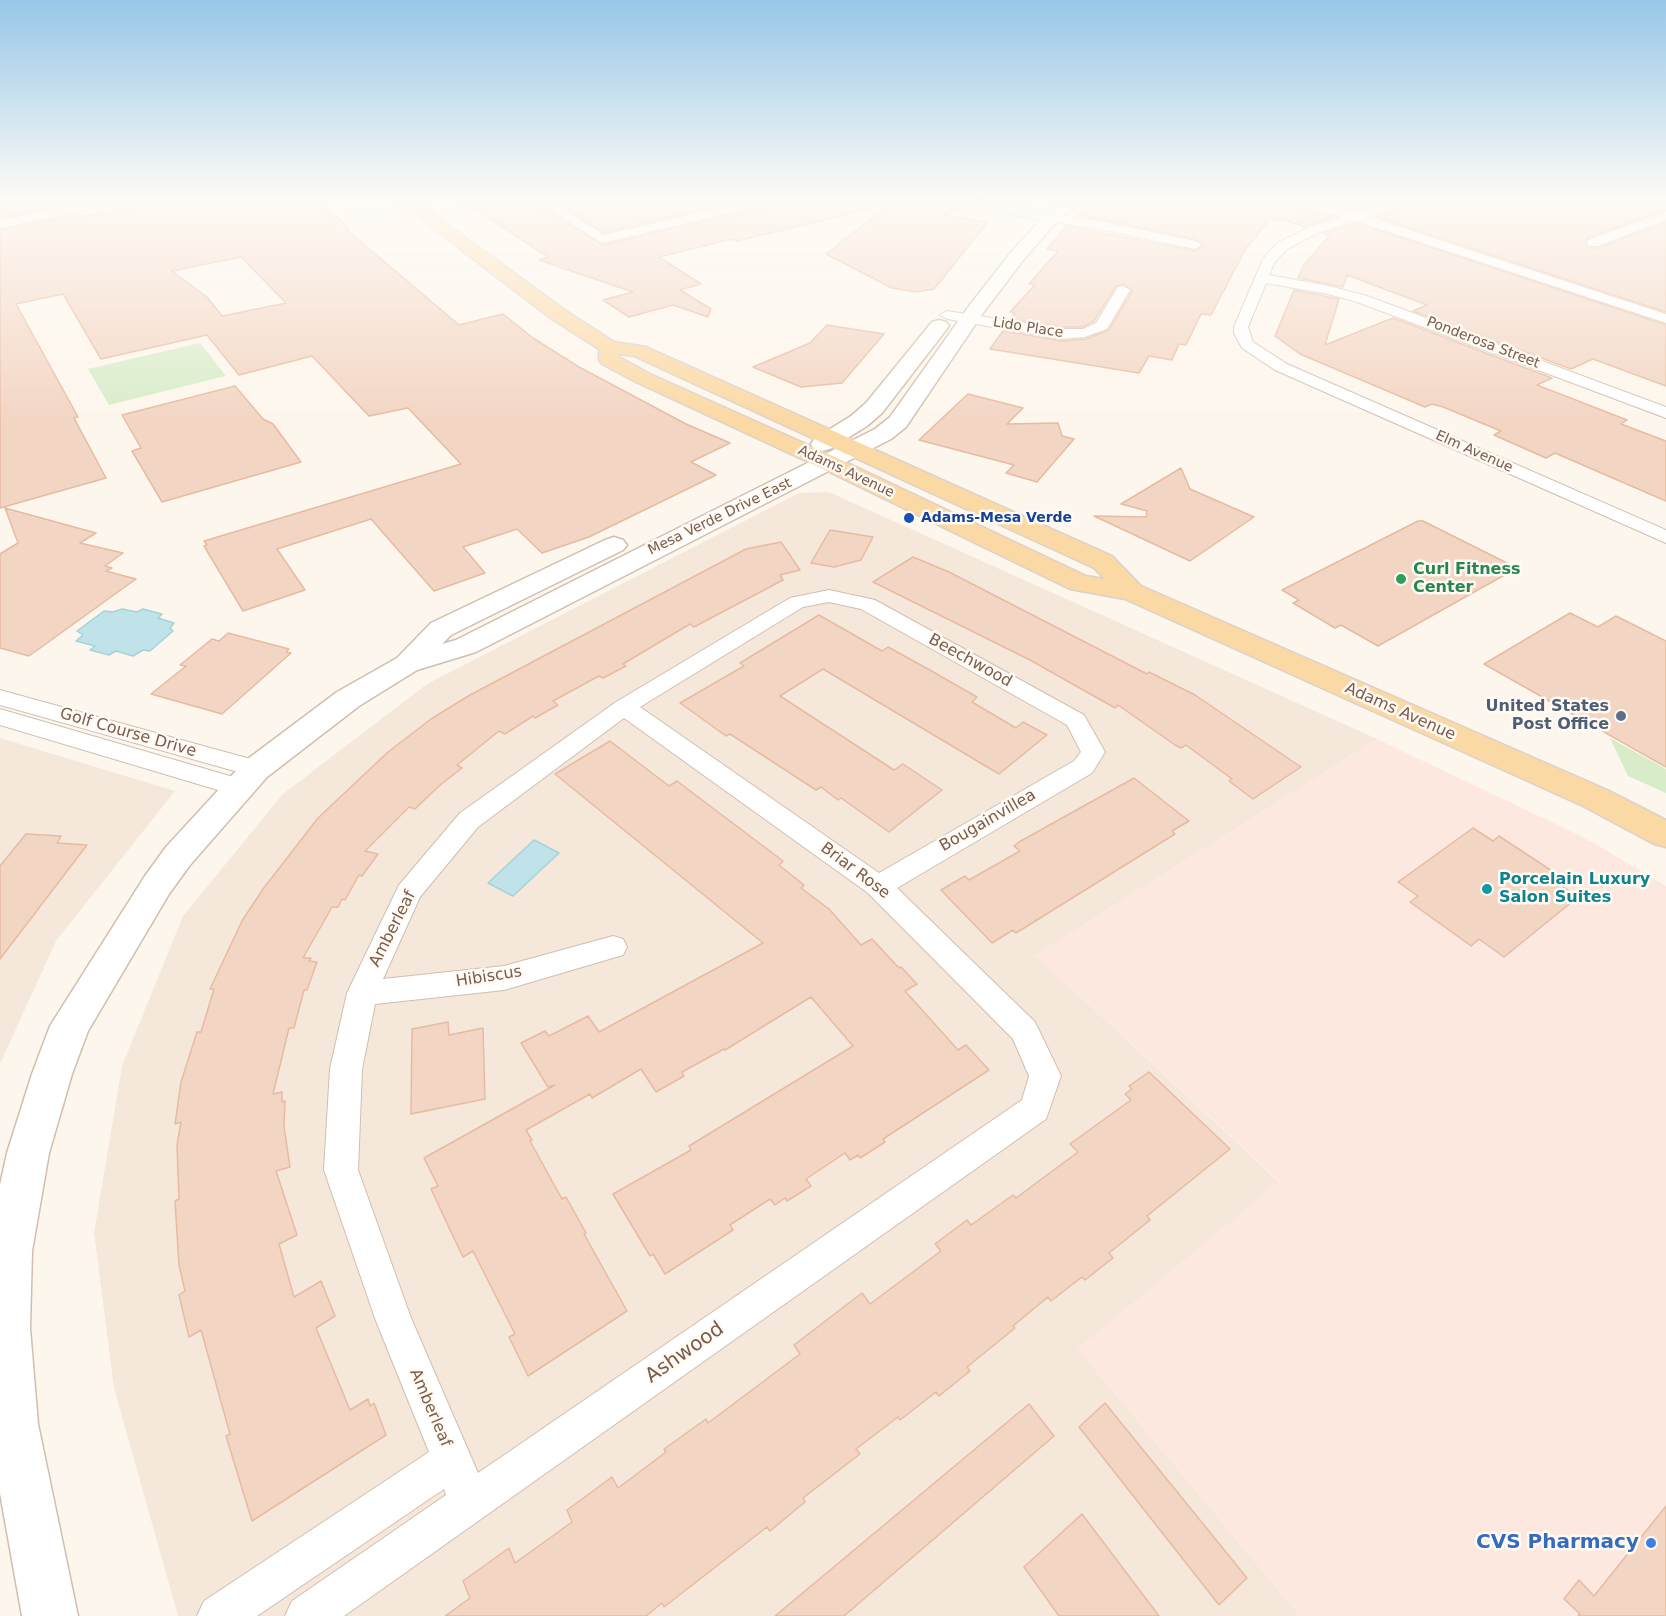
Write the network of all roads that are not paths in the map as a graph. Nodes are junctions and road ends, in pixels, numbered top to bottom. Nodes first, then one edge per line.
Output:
1 (502, 272) edge
2 (1000, 272) edge
3 (1264, 272) edge
4 (1525, 272) edge
5 (1261, 278) junction
6 (1123, 290) dead end
7 (959, 312) junction
8 (1666, 319) edge
9 (609, 347) junction
10 (1666, 413) edge
11 (856, 450) junction
12 (830, 451) junction
13 (806, 453) junction
14 (1666, 537) edge
15 (1132, 592) junction
16 (829, 596) joint
17 (407, 664) junction
18 (0, 697) edge
19 (624, 707) junction
20 (0, 717) edge
21 (1093, 752) joint
22 (247, 778) junction
23 (1666, 835) edge
24 (878, 886) junction
25 (613, 947) dead end
26 (362, 993) junction
27 (1045, 1076) joint
28 (452, 1460) junction
29 (470, 1503) junction
30 (50, 1616) edge
31 (219, 1616) edge
32 (307, 1616) edge

1 - 9 main road, Adams Avenue
2 - 7 street, Mesa Verde Drive East
3 - 5 street
4 - 8 street
5 - 10 street, Ponderosa Street
5 - 14 street, Elm Avenue
6 - 7 street, Lido Place
7 - 11 street, Mesa Verde Drive East
7 - 12 street, Mesa Verde Drive East
9 - 12 main road, Adams Avenue
9 - 13 main road, Adams Avenue
11 - 12 street, Mesa Verde Drive East
11 - 15 main road, Adams Avenue
12 - 13 main road, Adams Avenue
12 - 15 main road, Adams Avenue
12 - 17 street, Mesa Verde Drive East
13 - 17 street, Mesa Verde Drive East
15 - 23 main road, Adams Avenue
16 - 19 street, Amberleaf
16 - 21 street, Beechwood
17 - 22 street, Mesa Verde Drive East
18 - 22 street, Golf Course Drive
19 - 24 street, Briar Rose
19 - 26 street, Amberleaf
20 - 22 street, Golf Course Drive
21 - 24 street, Bougainvillea
22 - 30 street, Mesa Verde Drive East
24 - 27 street, Briar Rose
25 - 26 street, Hibiscus
26 - 28 street, Amberleaf
27 - 29 street, Ashwood
28 - 29 street, Amberleaf
28 - 31 street, Amberleaf
29 - 32 street, Ashwood

